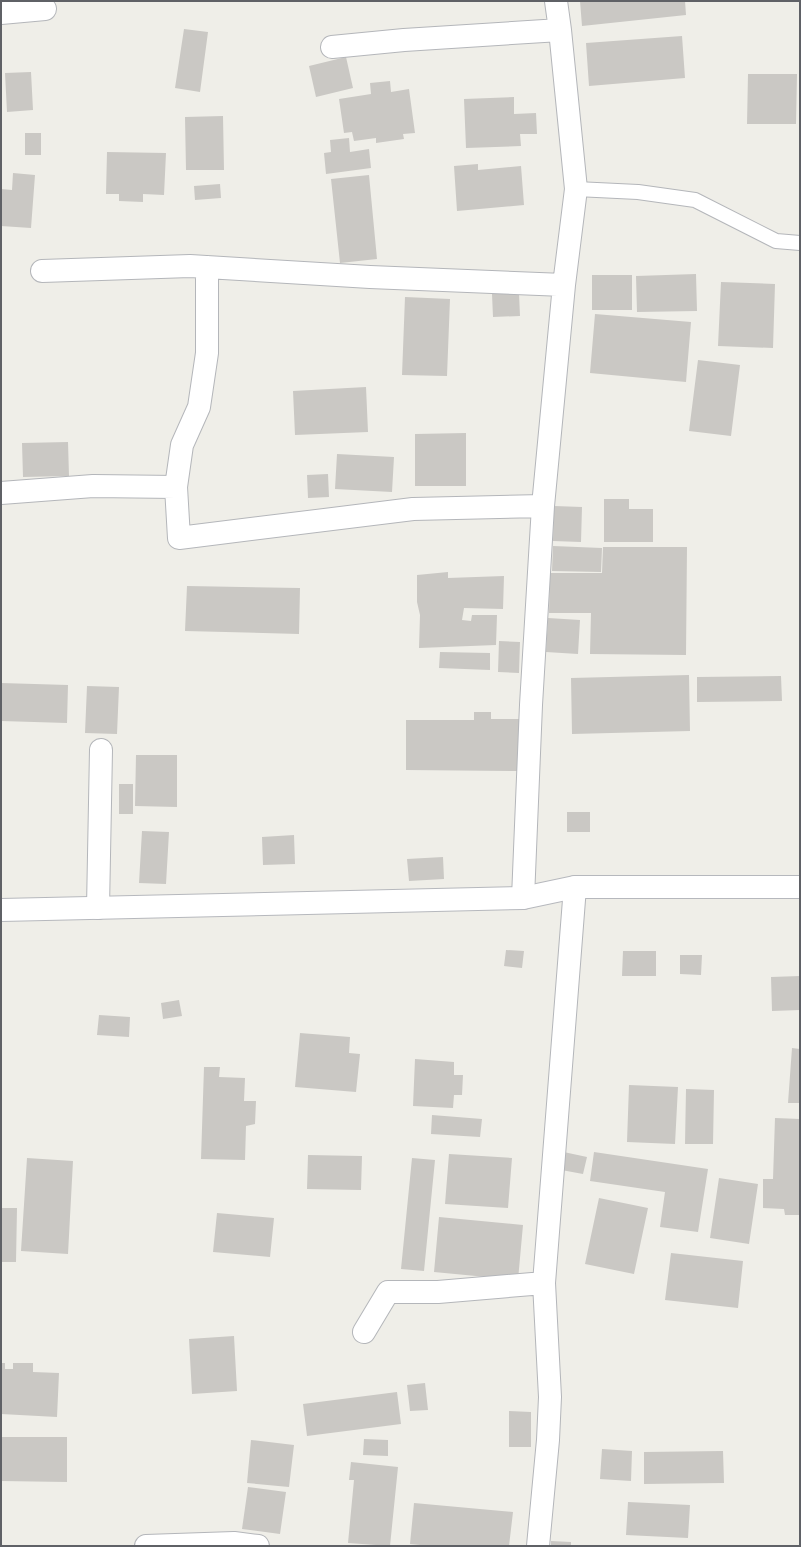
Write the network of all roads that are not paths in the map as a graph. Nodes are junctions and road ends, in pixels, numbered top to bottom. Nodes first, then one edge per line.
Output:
1 (556, 1) edge
2 (45, 9) dead end
3 (1, 13) edge
4 (560, 30) junction
5 (332, 47) dead end
6 (576, 189) junction
7 (800, 243) edge
8 (207, 267) junction
9 (42, 271) dead end
10 (564, 285) junction
11 (176, 487) junction
12 (1, 493) edge
13 (543, 506) junction
14 (100, 750) dead end
15 (800, 887) edge
16 (575, 888) junction
17 (523, 898) junction
18 (98, 908) junction
19 (1, 910) edge
20 (544, 1283) junction
21 (364, 1332) dead end
22 (146, 1546) edge
23 (258, 1546) edge
24 (538, 1546) edge

1 - 4 street
2 - 3 street
4 - 5 street
4 - 6 street
6 - 7 lane
6 - 10 street
8 - 9 street
8 - 10 street
8 - 11 street
10 - 13 street
11 - 12 street
11 - 13 street
13 - 17 street
14 - 18 street
15 - 16 street
16 - 17 street
16 - 20 street
17 - 18 street
18 - 19 street
20 - 21 street
20 - 24 street
22 - 23 street

